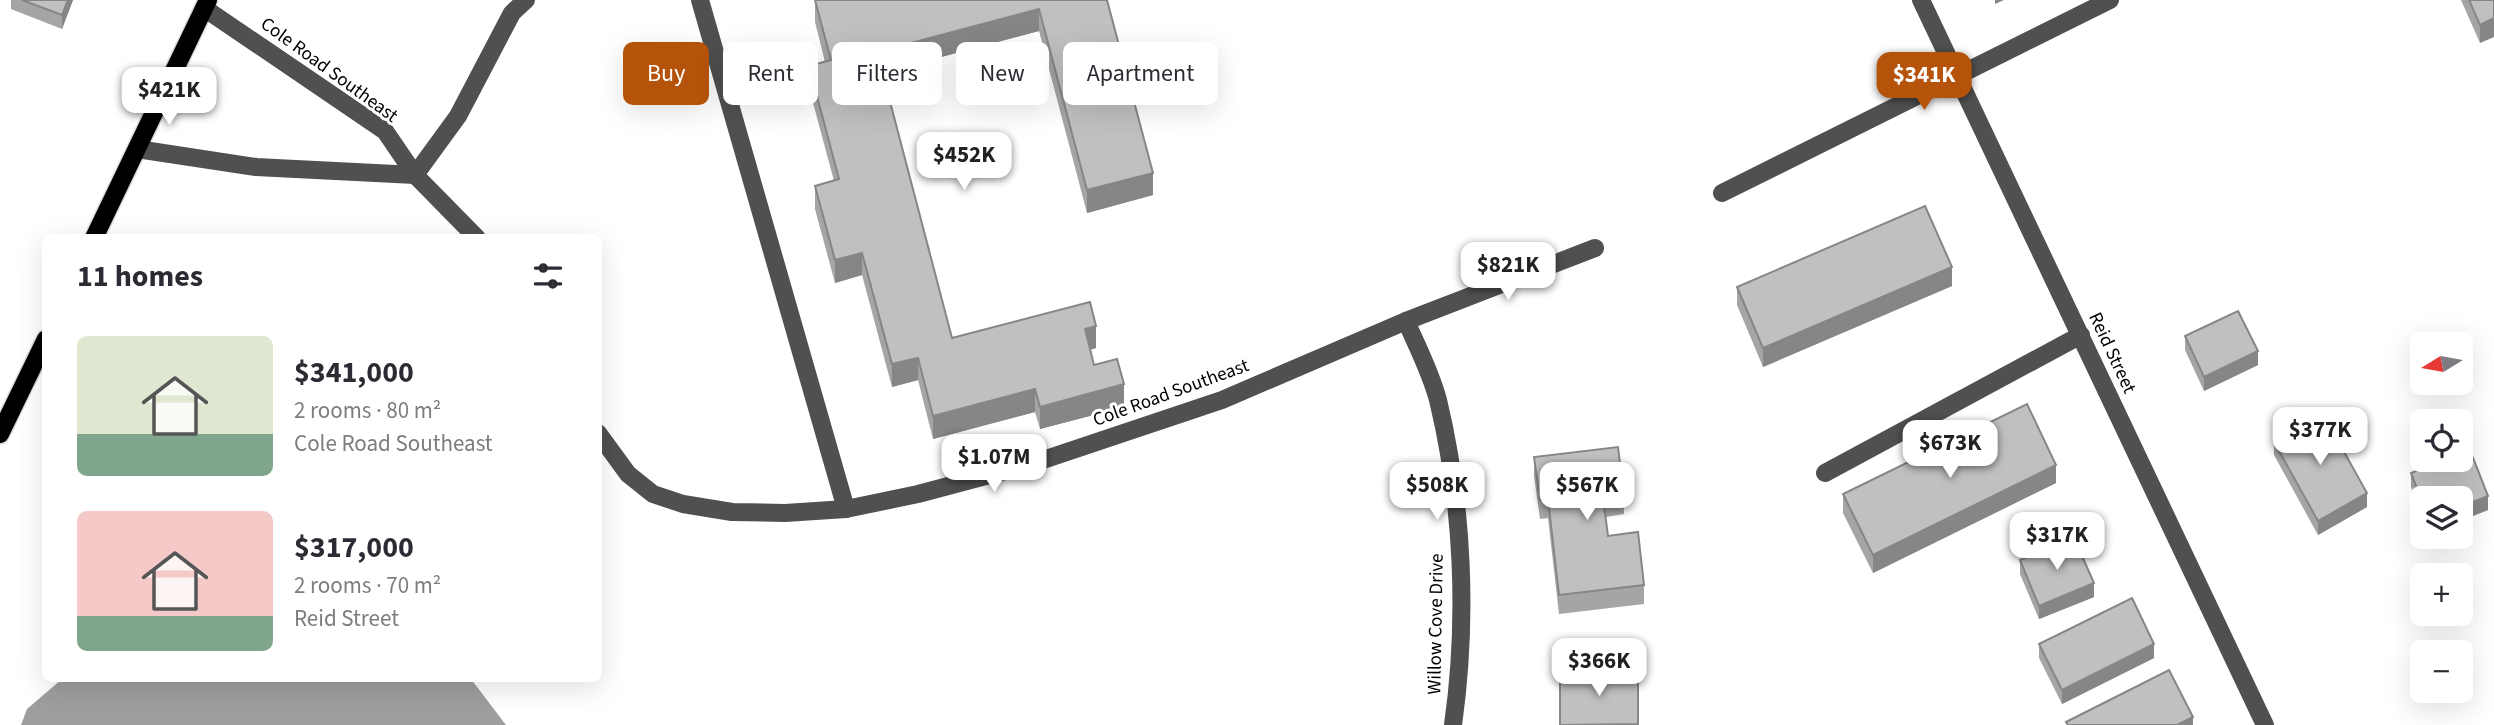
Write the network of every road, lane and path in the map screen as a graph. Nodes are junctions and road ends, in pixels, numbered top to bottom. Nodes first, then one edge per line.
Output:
1 (526, 0) edge
2 (700, 0) edge
3 (1921, 0) edge
4 (2110, 0) edge
5 (206, 4) edge
6 (1957, 74) junction
7 (137, 149) junction
8 (415, 175) junction
9 (1722, 193) dead end
10 (96, 234) edge
11 (473, 234) edge
12 (1595, 248) dead end
13 (1406, 321) junction
14 (2081, 335) junction
15 (42, 348) edge
16 (0, 434) edge
17 (602, 438) edge
18 (1825, 473) dead end
19 (846, 509) junction
20 (1453, 725) edge
21 (2265, 725) edge

1 - 8 street
2 - 19 street
3 - 6 street, Reid Street
4 - 6 street
5 - 7 main road
5 - 8 street, Cole Road Southeast
6 - 9 street
6 - 14 street, Reid Street
7 - 8 street
7 - 10 main road
8 - 11 street, Cole Road Southeast
12 - 13 street, Cole Road Southeast
13 - 19 street, Cole Road Southeast
13 - 20 street, Willow Cove Drive
14 - 18 street
14 - 21 street, Reid Street
15 - 16 main road
17 - 19 street, Cole Road Southeast

